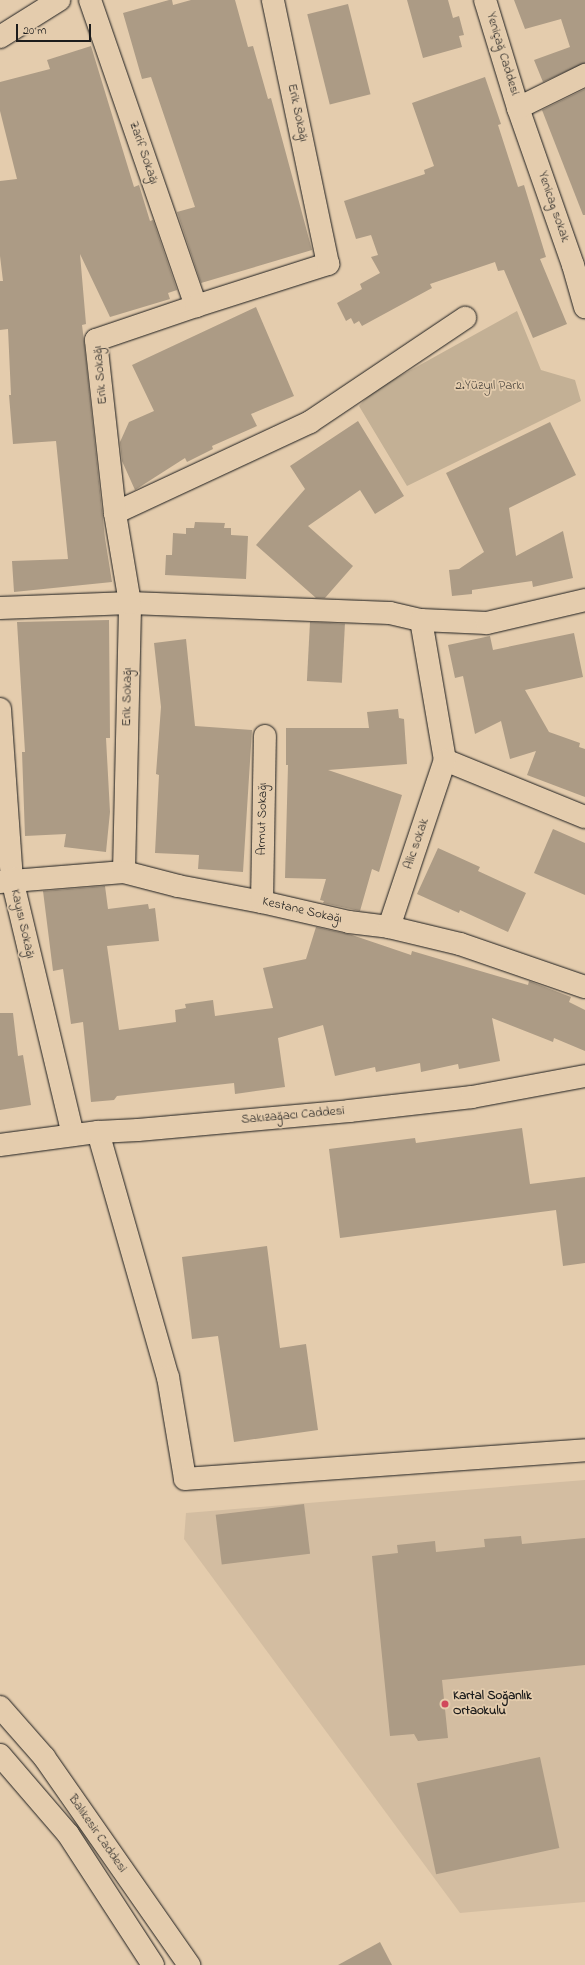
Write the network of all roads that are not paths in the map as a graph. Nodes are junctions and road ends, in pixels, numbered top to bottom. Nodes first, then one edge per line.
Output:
1 (59, 0) edge
2 (90, 0) edge
3 (273, 0) edge
4 (485, 0) edge
5 (0, 37) edge
6 (585, 75) edge
7 (518, 108) junction
8 (579, 261) edge
9 (196, 306) junction
10 (585, 307) edge
11 (465, 318) dead end
12 (115, 513) junction
13 (585, 600) edge
14 (130, 603) junction
15 (0, 608) edge
16 (421, 620) junction
17 (0, 709) edge
18 (265, 736) dead end
19 (446, 760) junction
20 (585, 817) edge
21 (124, 872) junction
22 (6, 881) edge
23 (262, 902) junction
24 (389, 927) junction
25 (585, 987) edge
26 (585, 1076) edge
27 (98, 1132) junction
28 (73, 1135) junction
29 (0, 1145) edge
30 (585, 1450) edge
31 (0, 1707) edge
32 (0, 1755) edge
33 (153, 1965) edge
34 (189, 1965) edge

1 - 5 street
2 - 9 street, Zarif Sokağı
3 - 9 street, Erik Sokağı
4 - 7 street, Yeniçağ Caddesi
6 - 7 street
7 - 8 street, Yenicag sokak
8 - 10 street, Yenicag sokak
9 - 12 street, Erik Sokağı
11 - 12 street
12 - 14 street, Erik Sokağı
13 - 16 street
14 - 15 street
14 - 16 street
14 - 21 street, Erik Sokağı
16 - 19 street
17 - 22 street, Kayısı Sokağı
18 - 23 street, Armut Sokağı
19 - 20 street
19 - 24 street, Alic sokak
21 - 22 street, Kestane Sokağı
21 - 23 street, Kestane Sokağı
22 - 28 street, Kayısı Sokağı
23 - 24 street, Kestane Sokağı
24 - 25 street, Kestane Sokağı
26 - 27 street, Sakızağacı Caddesi
27 - 28 street, Sakızağacı Caddesi
27 - 30 street
28 - 29 street, Sakızağacı Caddesi
31 - 34 street, Balıkesir Caddesi
32 - 33 street, Balıkesir Caddesi

